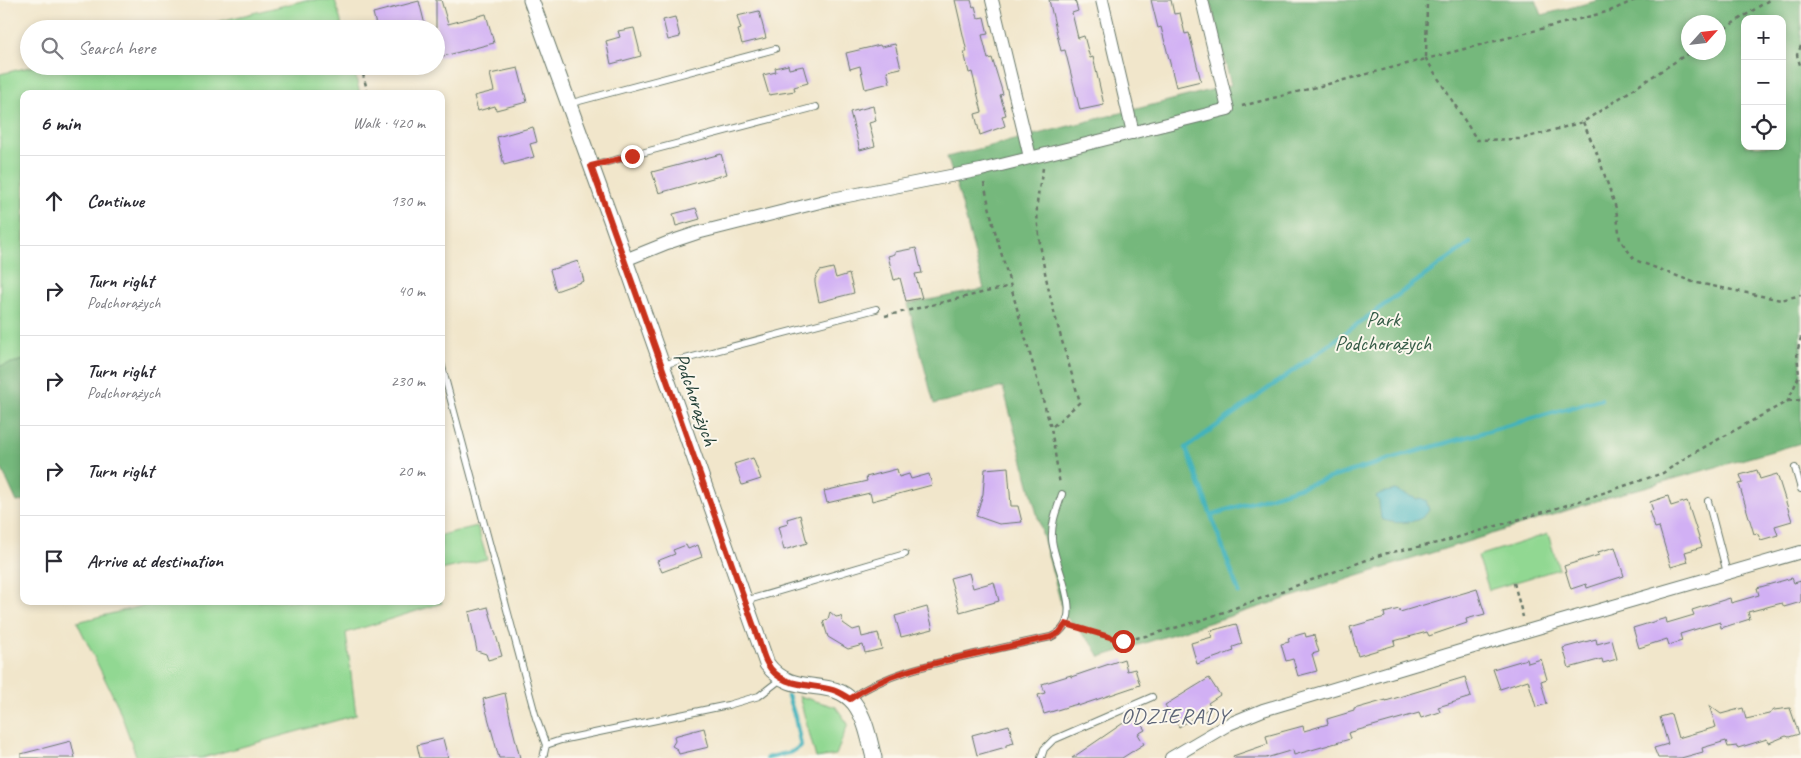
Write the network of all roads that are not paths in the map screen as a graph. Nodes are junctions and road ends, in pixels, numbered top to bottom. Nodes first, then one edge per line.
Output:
1 (531, 0) edge
2 (992, 0) edge
3 (1102, 0) edge
4 (1202, 0) edge
5 (775, 49) dead end
6 (568, 104) junction
7 (816, 107) dead end
8 (1133, 133) junction
9 (1030, 157) junction
10 (591, 166) junction
11 (625, 260) junction
12 (874, 309) road end
13 (662, 365) junction
14 (445, 378) edge
15 (1795, 468) dead end
16 (1801, 489) edge
17 (1062, 494) road end
18 (1708, 500) dead end
19 (1801, 552) edge
20 (904, 554) dead end
21 (1728, 573) junction
22 (745, 601) junction
23 (781, 679) junction
24 (1152, 697) dead end
25 (850, 699) junction
26 (546, 745) junction
27 (543, 758) edge
28 (874, 758) edge
29 (1042, 758) edge
30 (1171, 758) edge

1 - 6 street, Podchorążych
2 - 9 street
3 - 8 street
4 - 8 street
5 - 6 lane
6 - 10 street, Podchorążych
7 - 10 lane
8 - 9 street
9 - 11 street
10 - 11 street, Podchorążych
11 - 13 street, Podchorążych
12 - 13 lane
13 - 22 street, Podchorążych
14 - 26 lane
15 - 16 lane
17 - 25 lane
18 - 21 lane
19 - 21 street
20 - 22 lane
21 - 30 street
22 - 23 street, Podchorążych
23 - 25 street
23 - 26 lane
24 - 29 lane
25 - 28 street
26 - 27 lane

